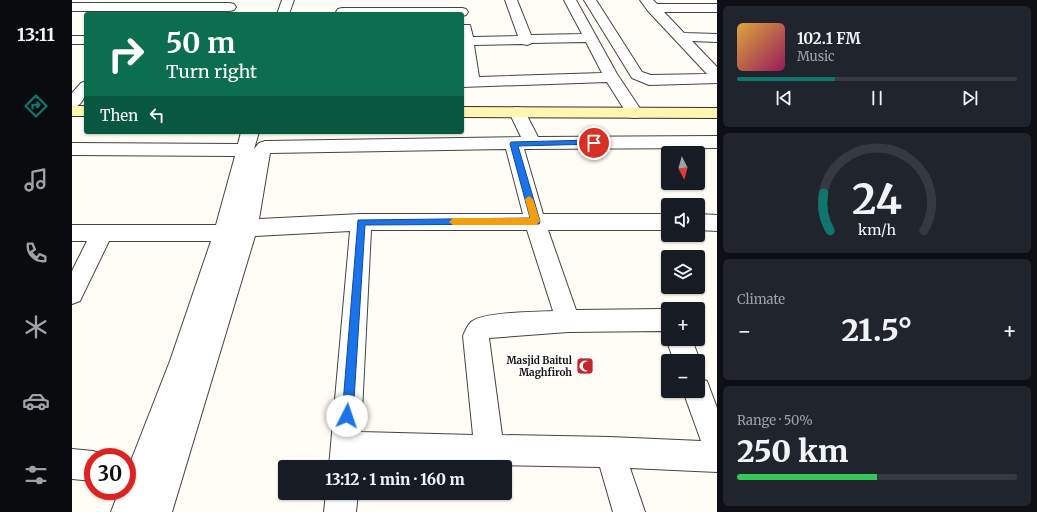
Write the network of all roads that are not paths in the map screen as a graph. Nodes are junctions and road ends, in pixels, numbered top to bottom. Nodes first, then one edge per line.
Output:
1 (288, 0) edge
2 (511, 0) edge
3 (570, 0) edge
4 (590, 0) edge
5 (649, 4) edge
6 (700, 4) edge
7 (461, 6) edge
8 (72, 7) edge
9 (230, 7) edge
10 (717, 8) edge
11 (343, 9) edge
12 (284, 12) edge
13 (680, 37) junction
14 (590, 38) junction
15 (717, 38) edge
16 (72, 40) edge
17 (84, 40) edge
18 (465, 41) edge
19 (527, 41) junction
20 (717, 77) edge
21 (612, 78) junction
22 (467, 82) edge
23 (72, 85) edge
24 (84, 85) edge
25 (84, 88) edge
26 (72, 103) edge
27 (72, 111) edge
28 (84, 111) edge
29 (464, 112) edge
30 (517, 112) junction
31 (635, 113) junction
32 (717, 113) edge
33 (250, 134) edge
34 (717, 142) edge
35 (523, 143) junction
36 (72, 149) edge
37 (246, 150) junction
38 (536, 221) junction
39 (361, 222) junction
40 (661, 222) edge
41 (705, 222) edge
42 (717, 222) edge
43 (236, 230) junction
44 (72, 233) edge
45 (102, 233) junction
46 (72, 294) edge
47 (661, 320) edge
48 (568, 321) junction
49 (700, 398) edge
50 (717, 446) edge
51 (489, 451) junction
52 (610, 452) junction
53 (344, 456) edge
54 (717, 457) edge
55 (72, 464) edge
56 (84, 465) edge
57 (145, 472) edge
58 (341, 500) edge
59 (127, 512) edge
60 (156, 512) edge
61 (340, 512) edge
62 (629, 512) edge

1 - 12 street
2 - 19 street
3 - 14 street
4 - 20 street
5 - 6 street
5 - 13 street
6 - 10 street
7 - 11 street
8 - 9 street
13 - 15 street
13 - 20 street
14 - 19 street
14 - 21 street
16 - 17 street
18 - 19 street
18 - 22 street
21 - 22 street
21 - 31 street
23 - 24 street
25 - 26 street
27 - 28 street
29 - 30 street
30 - 31 street
30 - 35 street
31 - 32 street
33 - 37 street
34 - 35 street
35 - 38 street
35 - 43 street
36 - 37 street
37 - 43 street
38 - 39 street
38 - 40 street
38 - 48 street
39 - 43 street
39 - 53 street
41 - 42 street
43 - 45 street
43 - 57 street
44 - 45 street
45 - 46 street
47 - 48 street
48 - 51 street
49 - 50 street
51 - 52 street
51 - 53 street
52 - 54 street
52 - 62 street
55 - 56 street
57 - 59 street
57 - 60 street
58 - 61 street

